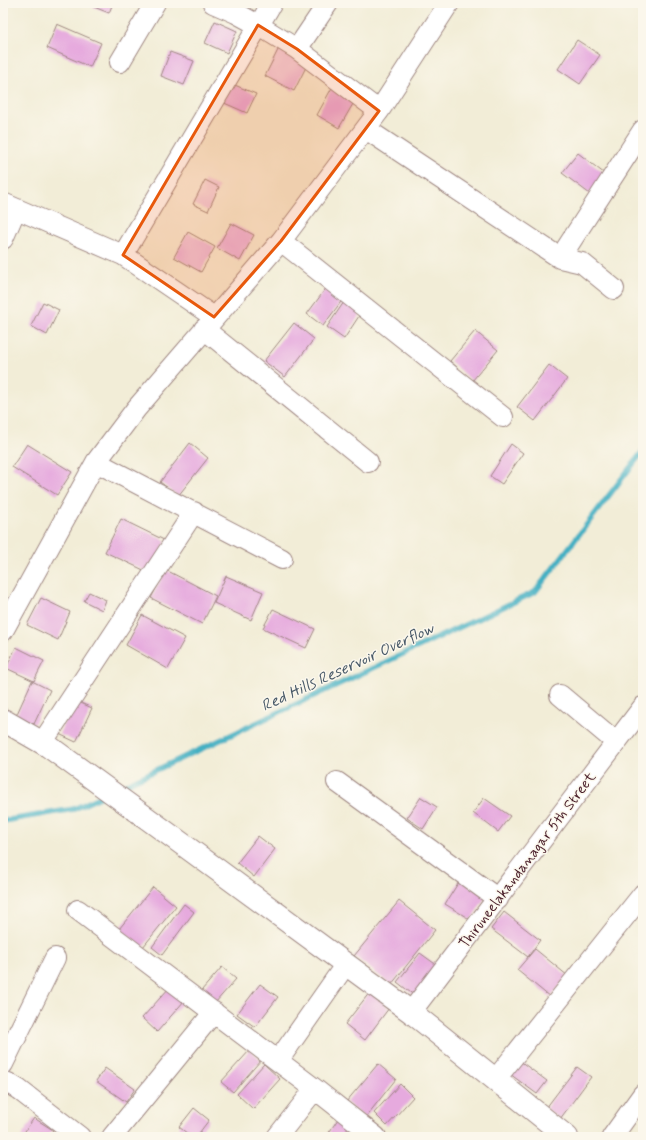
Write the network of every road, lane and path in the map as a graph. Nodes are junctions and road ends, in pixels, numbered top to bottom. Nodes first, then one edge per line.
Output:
1 (155, 3) edge
2 (213, 3) edge
3 (272, 3) edge
4 (328, 3) edge
5 (449, 3) edge
6 (258, 26) junction
7 (297, 49) junction
8 (120, 62) dead end
9 (379, 111) junction
10 (366, 129) junction
11 (643, 130) edge
12 (10, 206) edge
13 (3, 238) edge
14 (281, 241) junction
15 (123, 255) junction
16 (560, 258) junction
17 (614, 289) dead end
18 (209, 323) junction
19 (503, 417) dead end
20 (96, 462) junction
21 (368, 462) dead end
22 (194, 512) junction
23 (282, 559) dead end
24 (3, 631) edge
25 (560, 695) dead end
26 (643, 707) edge
27 (3, 720) edge
28 (616, 742) junction
29 (45, 744) junction
30 (337, 782) dead end
31 (643, 894) edge
32 (498, 899) junction
33 (78, 910) dead end
34 (55, 958) dead end
35 (346, 964) junction
36 (214, 1012) junction
37 (411, 1012) junction
38 (278, 1061) junction
39 (3, 1064) edge
40 (495, 1080) junction
41 (3, 1081) edge
42 (315, 1089) junction
43 (643, 1094) edge
44 (80, 1137) edge
45 (112, 1137) edge
46 (277, 1137) edge
47 (376, 1137) edge
48 (567, 1137) edge
49 (612, 1137) edge

1 - 8 street
2 - 6 street
3 - 6 street
4 - 7 street
5 - 9 street
6 - 7 street
6 - 15 street
7 - 9 street
9 - 10 street
10 - 14 street
10 - 16 street
11 - 16 street
12 - 13 street
12 - 15 street
14 - 18 street
14 - 19 street
15 - 18 street
16 - 17 street
18 - 20 street
18 - 21 street
20 - 22 street
20 - 24 street
22 - 23 street
22 - 29 street
25 - 28 street
26 - 28 street, Thiruneelakandanagar 5th Street
27 - 29 street
28 - 32 street, Thiruneelakandanagar 5th Street
29 - 35 street
30 - 32 street
31 - 40 street
32 - 37 street, Thiruneelakandanagar 5th Street
33 - 36 street
34 - 39 street
35 - 37 street
35 - 38 street
36 - 38 street
36 - 45 street
37 - 40 street
38 - 42 street
40 - 48 street
41 - 44 street
42 - 46 street
42 - 47 street
43 - 49 street

